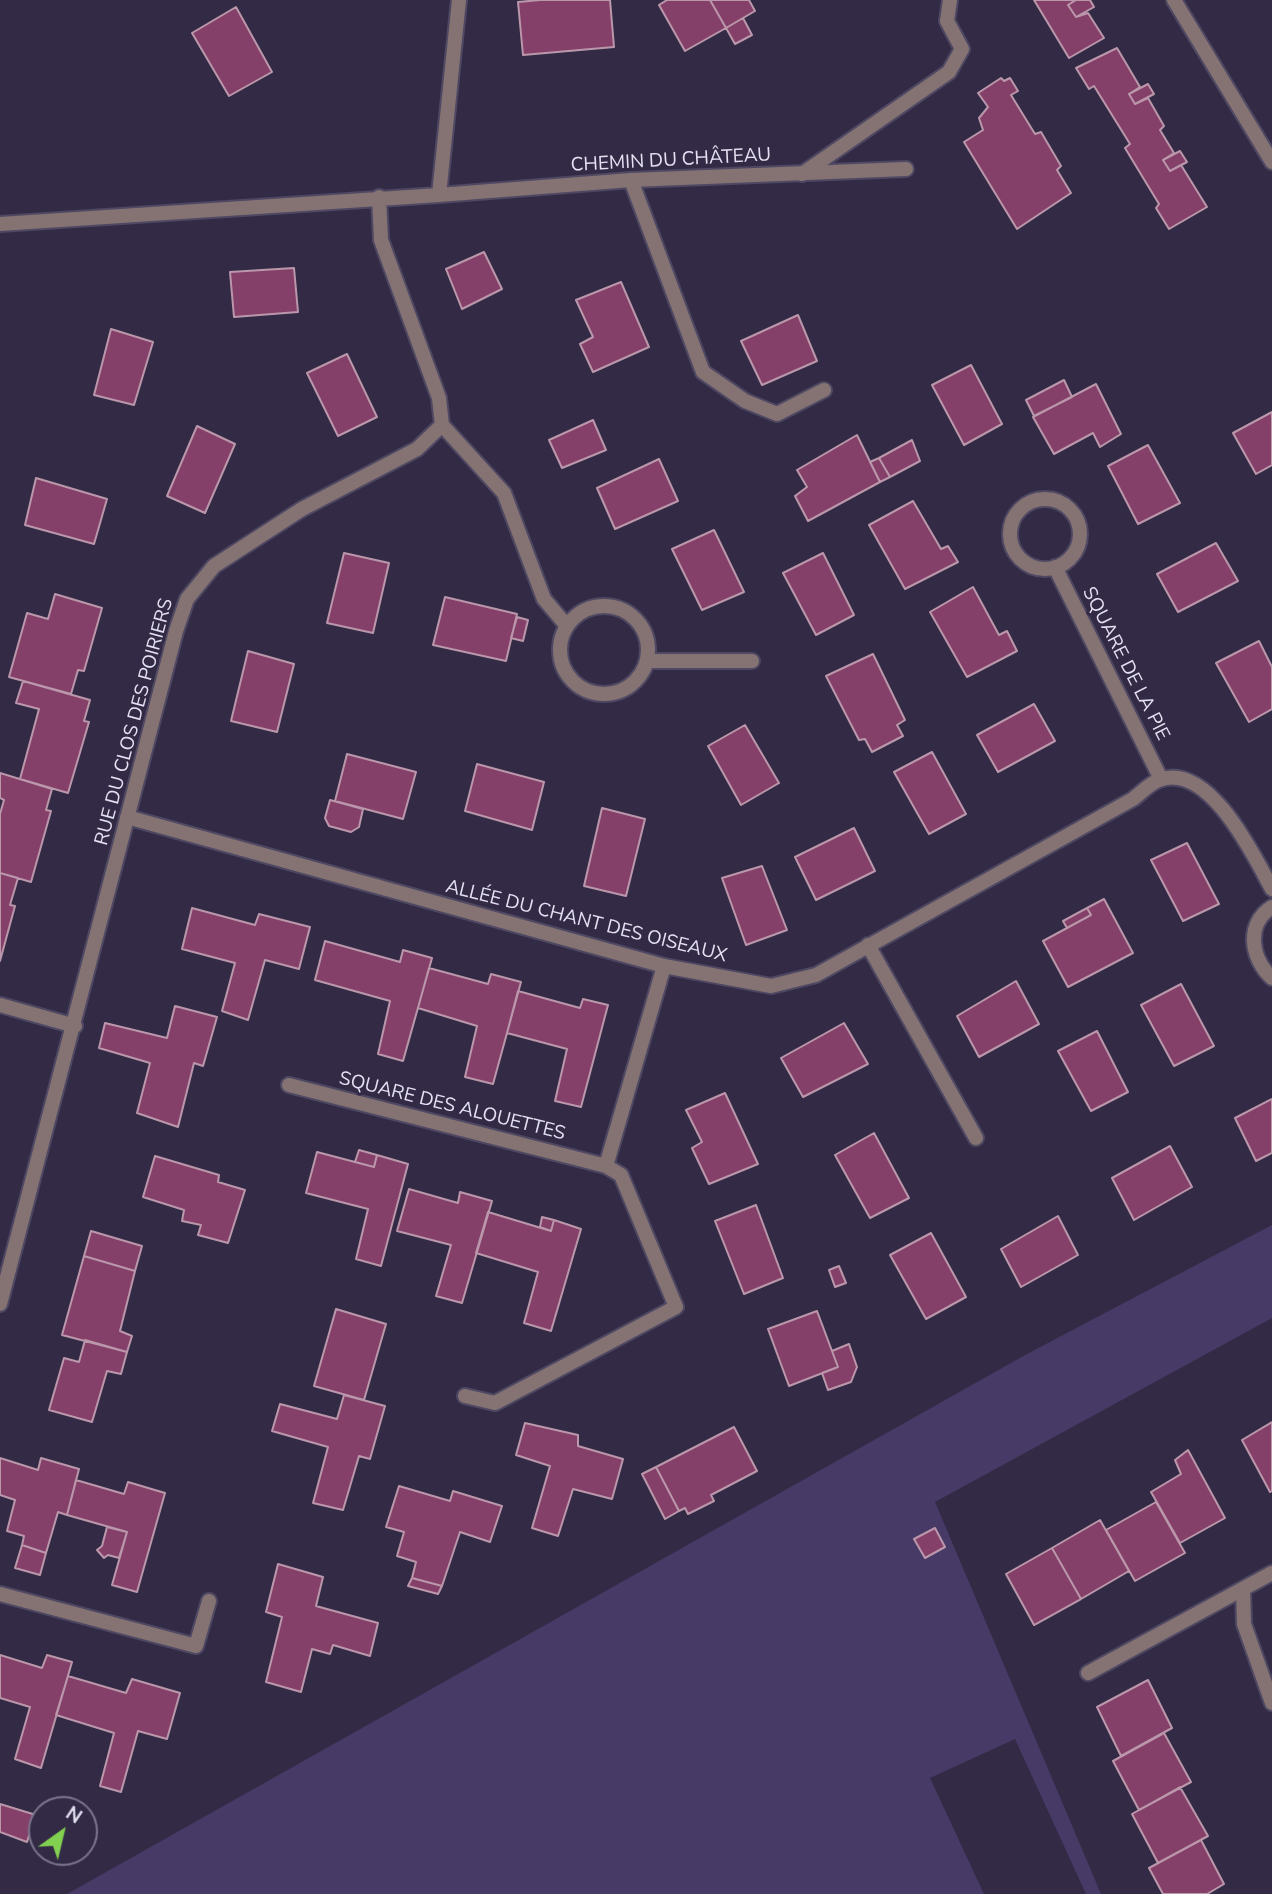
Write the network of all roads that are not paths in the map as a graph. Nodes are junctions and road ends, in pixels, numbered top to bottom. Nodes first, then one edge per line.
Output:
1 (459, 0) edge
2 (950, 0) edge
3 (1174, 0) edge
4 (1272, 162) edge
5 (906, 169) dead end
6 (802, 174) junction
7 (631, 180) junction
8 (439, 195) junction
9 (379, 198) junction
10 (0, 224) edge
11 (824, 390) dead end
12 (442, 425) junction
13 (1055, 567) junction
14 (568, 626) junction
15 (752, 660) dead end
16 (647, 661) junction
17 (1161, 779) junction
18 (127, 817) junction
19 (1272, 889) edge
20 (1272, 907) edge
21 (868, 945) junction
22 (664, 966) junction
23 (1272, 978) edge
24 (0, 1004) edge
25 (75, 1026) junction
26 (289, 1085) dead end
27 (976, 1138) dead end
28 (606, 1166) junction
29 (0, 1304) edge
30 (465, 1396) dead end
31 (1272, 1573) edge
32 (1243, 1589) junction
33 (0, 1594) edge
34 (209, 1601) dead end
35 (1088, 1673) dead end
36 (1272, 1703) edge

1 - 8 street
2 - 6 street
3 - 4 street
5 - 6 street, CHEMIN DU CHÂTEAU
6 - 7 street, CHEMIN DU CHÂTEAU
7 - 8 street, CHEMIN DU CHÂTEAU
7 - 11 street
8 - 9 street, CHEMIN DU CHÂTEAU
9 - 10 street, CHEMIN DU CHÂTEAU
9 - 12 street
12 - 14 street
12 - 18 street, RUE DU CLOS DES POIRIERS
13 - 13 street
13 - 17 street, SQUARE DE LA PIE
14 - 16 street
14 - 16 street
15 - 16 street
17 - 19 street
17 - 21 street, ALLÉE DU CHANT DES OISEAUX
18 - 22 street, ALLÉE DU CHANT DES OISEAUX
18 - 25 street, RUE DU CLOS DES POIRIERS
20 - 23 street
21 - 22 street, ALLÉE DU CHANT DES OISEAUX
21 - 27 street
22 - 28 street
24 - 25 street
25 - 29 street, RUE DU CLOS DES POIRIERS
26 - 28 street, SQUARE DES ALOUETTES
28 - 30 street
31 - 32 street
32 - 35 street
32 - 36 street
33 - 34 street

